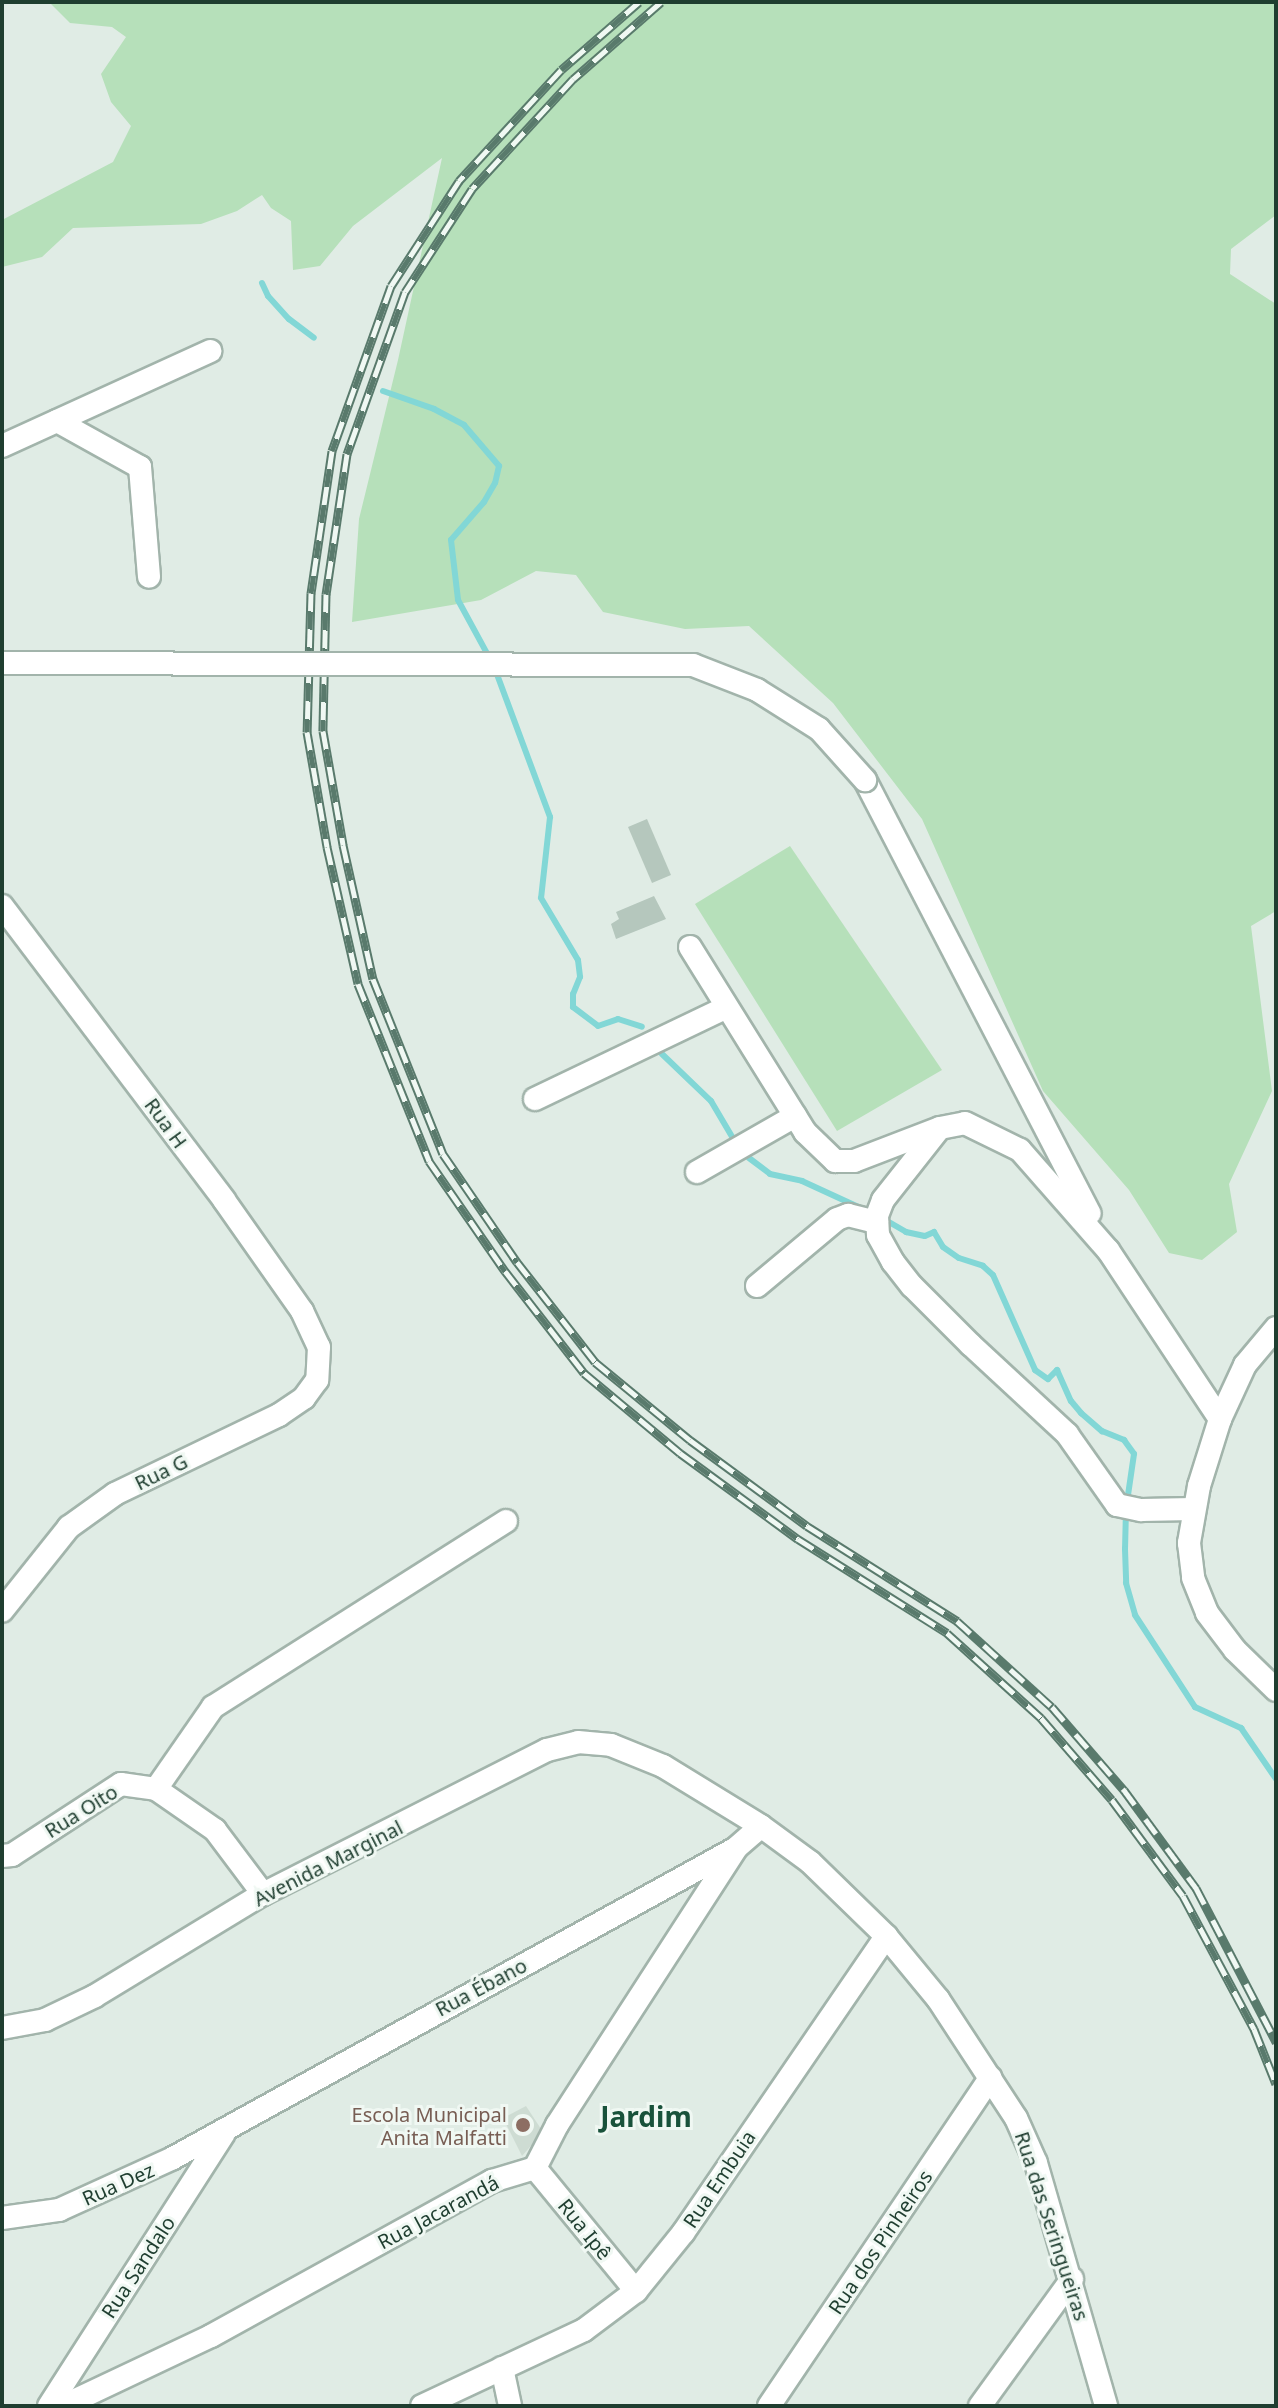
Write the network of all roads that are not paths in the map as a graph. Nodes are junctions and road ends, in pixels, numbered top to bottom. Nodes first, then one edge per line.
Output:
1 (210, 351) dead end
2 (57, 421) junction
3 (2, 446) edge
4 (149, 577) dead end
5 (2, 663) edge
6 (2, 906) edge
7 (690, 947) dead end
8 (725, 1008) junction
9 (535, 1099) dead end
10 (795, 1116) junction
11 (940, 1128) junction
12 (697, 1172) dead end
13 (877, 1222) junction
14 (1108, 1250) junction
15 (757, 1286) dead end
16 (1276, 1328) edge
17 (319, 1347) joint
18 (1220, 1419) junction
19 (1193, 1509) junction
20 (506, 1521) dead end
21 (2, 1611) edge
22 (1276, 1690) edge
23 (663, 1766) joint
24 (156, 1789) junction
25 (761, 1826) junction
26 (736, 1848) junction
27 (2, 1856) edge
28 (263, 1894) junction
29 (886, 1936) junction
30 (2, 2028) edge
31 (990, 2078) junction
32 (227, 2129) junction
33 (535, 2168) junction
34 (2, 2218) edge
35 (1072, 2279) junction
36 (636, 2291) junction
37 (502, 2368) junction
38 (49, 2406) edge
39 (63, 2406) edge
40 (422, 2406) edge
41 (510, 2406) edge
42 (769, 2406) edge
43 (980, 2406) edge
44 (1106, 2406) edge

1 - 2 street
2 - 3 street
2 - 4 street
5 - 14 street, bridge
6 - 17 street, Rua H
7 - 8 street
8 - 9 street
8 - 10 street
10 - 11 street
10 - 12 street
11 - 13 street
11 - 14 street
13 - 15 street
13 - 19 street
14 - 18 street
16 - 18 street
17 - 21 street, Rua G
18 - 19 street
19 - 22 street
20 - 24 street
23 - 25 street, Rua das Seringueiras
23 - 28 street, Avenida Marginal
24 - 27 street, Rua Oito
24 - 28 street
25 - 26 street
25 - 29 street, Rua das Seringueiras
26 - 32 street, Rua Ébano
26 - 33 street
28 - 30 street, Avenida Marginal
29 - 31 street, Rua das Seringueiras
29 - 36 street, Rua Embuia
31 - 35 street, Rua das Seringueiras
31 - 42 street, Rua dos Pinheiros
32 - 34 street, Rua Dez
32 - 38 street, Rua Sandalo
33 - 36 street, Rua Ipê
33 - 39 street, Rua Jacarandá
35 - 43 street
35 - 44 street, Rua das Seringueiras
36 - 37 street, Rua Embuia
37 - 40 street, Rua Embuia
37 - 41 street

